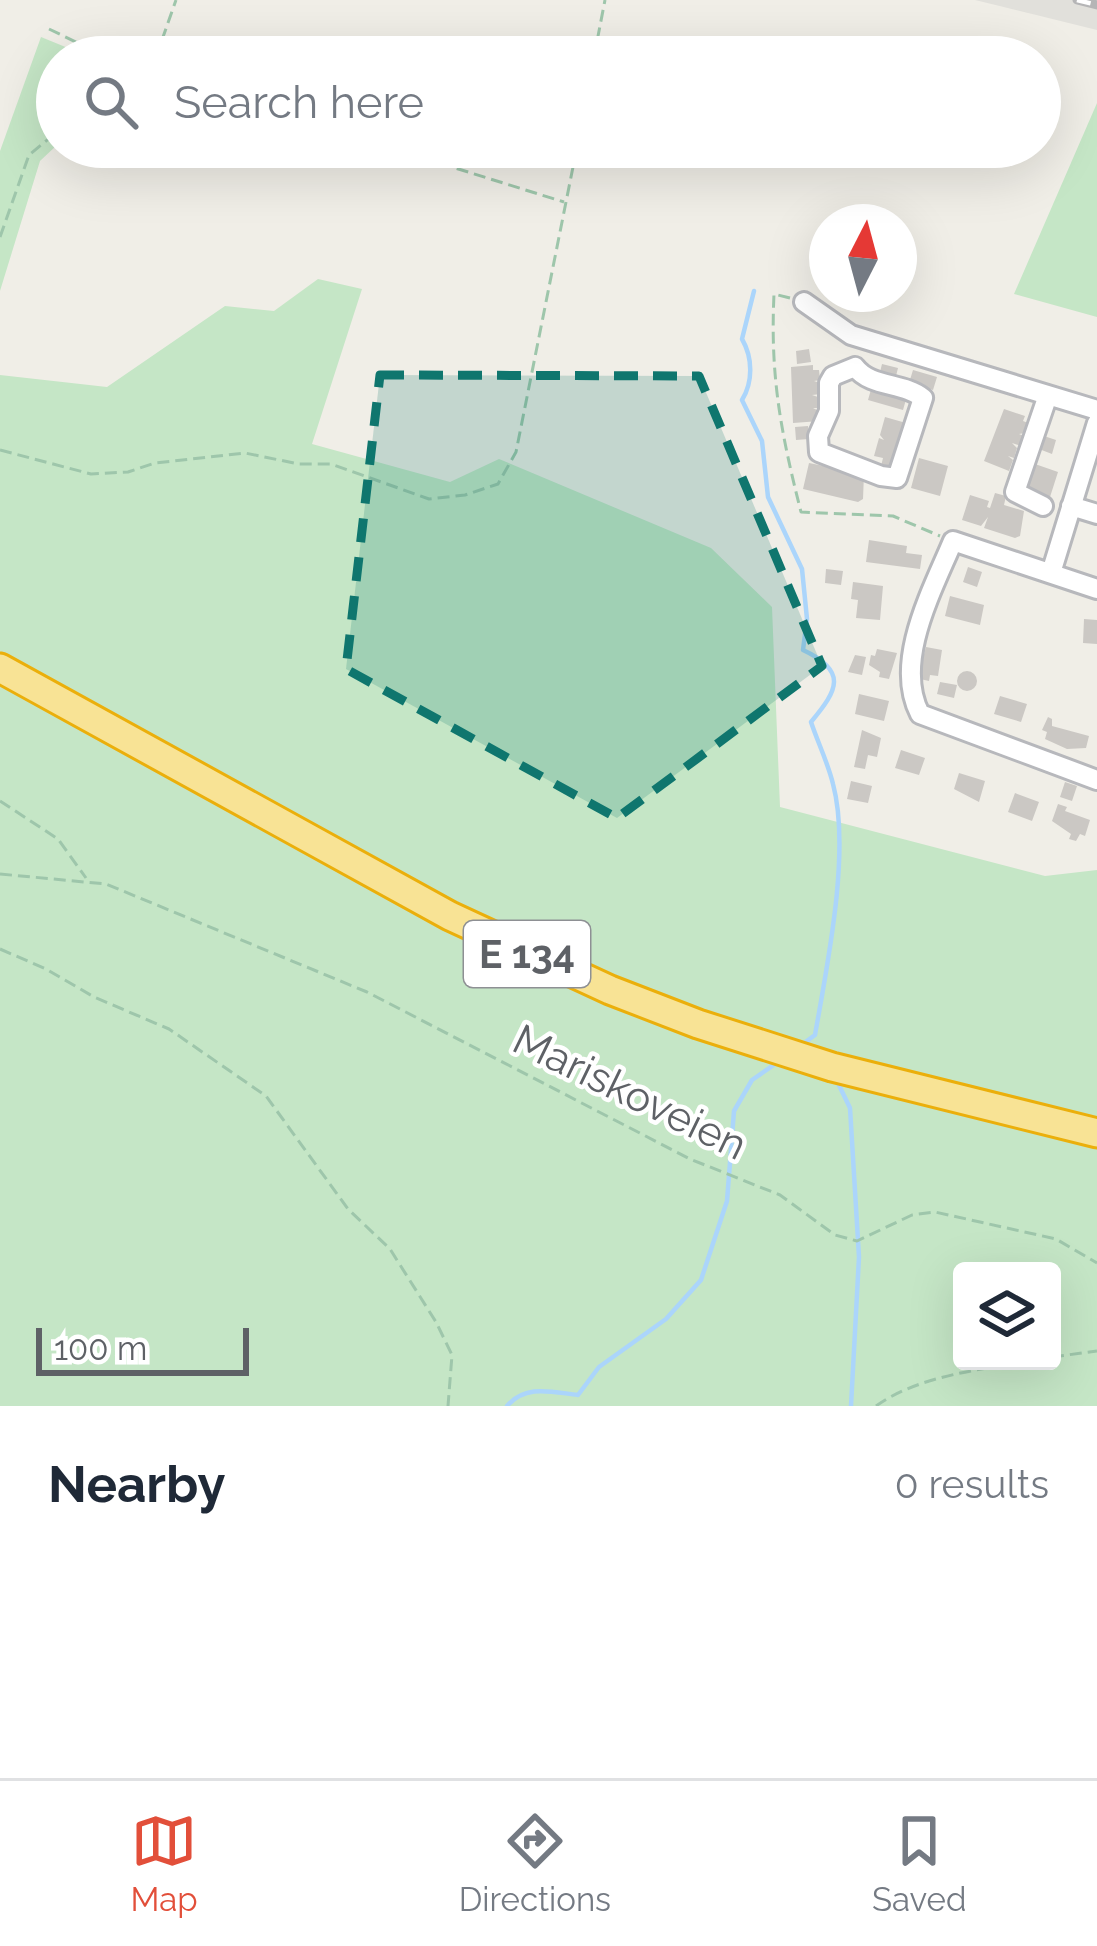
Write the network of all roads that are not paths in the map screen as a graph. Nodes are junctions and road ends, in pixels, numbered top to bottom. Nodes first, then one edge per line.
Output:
1 (804, 302) dead end
2 (863, 339) junction
3 (855, 368) junction
4 (1048, 395) junction
5 (1097, 410) edge
6 (1097, 424) edge
7 (1043, 506) dead end
8 (1072, 506) junction
9 (1097, 514) edge
10 (1051, 573) junction
11 (1097, 589) edge
12 (0, 668) edge
13 (0, 681) edge
14 (1097, 780) edge
15 (1097, 1133) edge
16 (1097, 1144) edge

1 - 2 street
2 - 3 street
2 - 4 street
3 - 3 street
4 - 5 street
4 - 7 street
6 - 8 street
8 - 9 street
8 - 10 street
10 - 11 street
10 - 14 street
12 - 15 highway, E 134
13 - 16 highway, E 134

